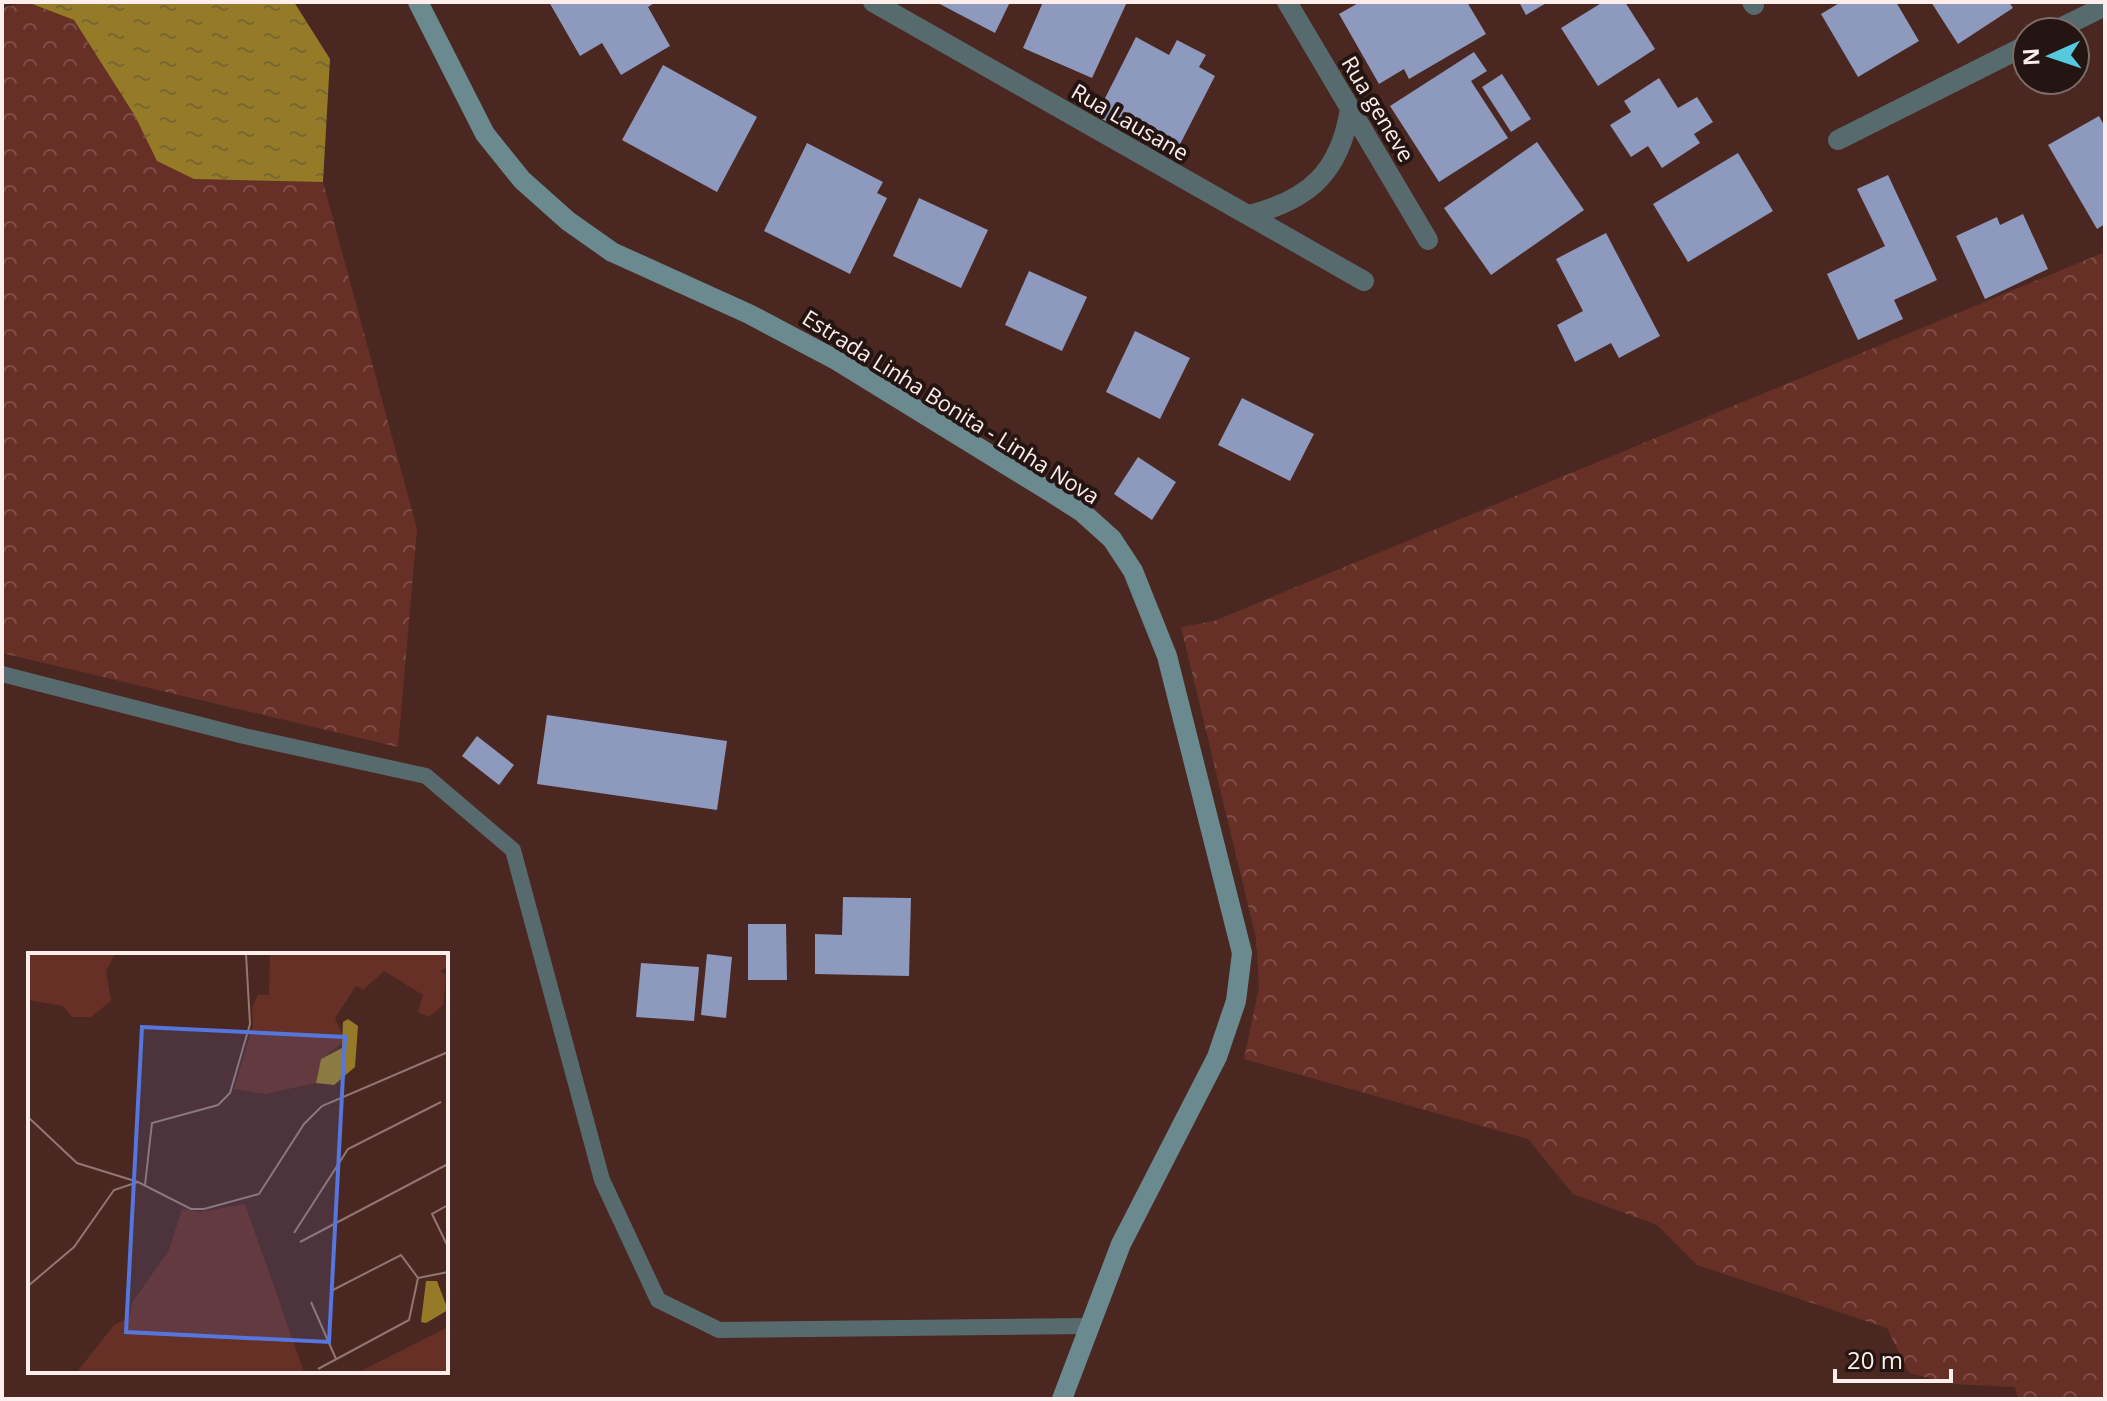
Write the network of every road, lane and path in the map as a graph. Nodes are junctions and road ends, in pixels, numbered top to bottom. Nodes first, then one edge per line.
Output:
1 (418, 2) edge
2 (873, 2) edge
3 (1287, 2) edge
4 (2105, 6) edge
5 (2085, 16) edge
6 (2011, 53) edge
7 (1350, 109) junction
8 (1838, 140) dead end
9 (1249, 215) junction
10 (1428, 240) dead end
11 (1364, 281) dead end
12 (2, 674) edge
13 (1087, 1326) junction
14 (1070, 1375) junction
15 (1062, 1399) edge
16 (1078, 1399) edge

1 - 13 street, Estrada Linha Bonita - Linha Nova
2 - 9 street, Rua Lausane
3 - 7 street, Rua geneve
4 - 5 street
6 - 8 street
7 - 9 street
7 - 10 street, Rua geneve
9 - 11 street, Rua Lausane
12 - 13 lane
13 - 14 street, Estrada Linha Bonita - Linha Nova
14 - 15 street, Estrada Linha Bonita - Linha Nova
14 - 16 lane

